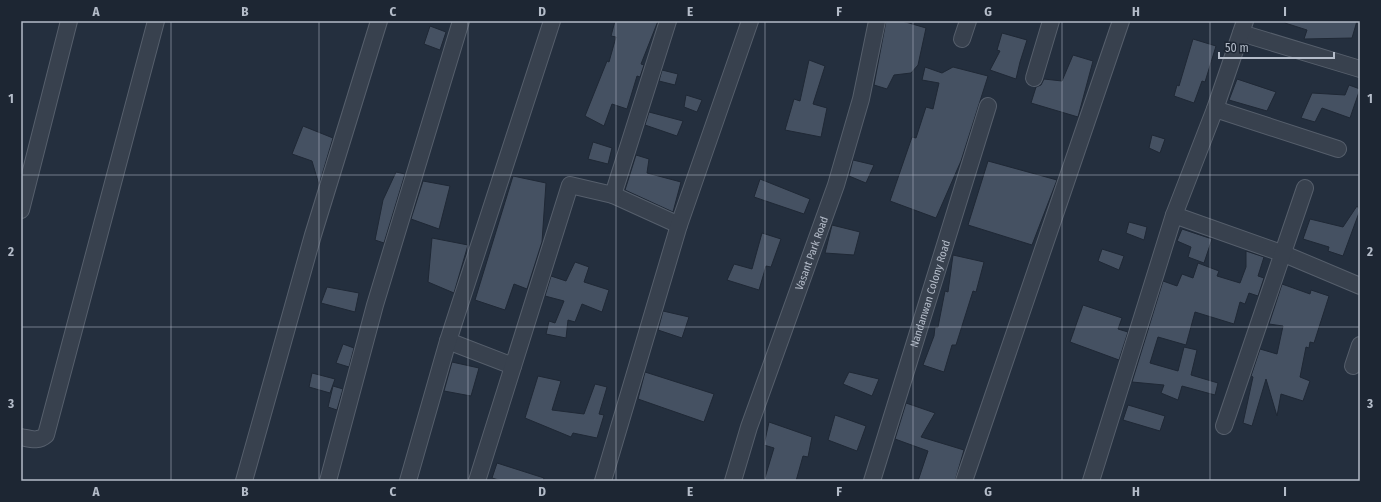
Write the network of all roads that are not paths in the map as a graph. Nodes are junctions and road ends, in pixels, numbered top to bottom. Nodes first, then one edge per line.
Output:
1 (69, 21) edge
2 (156, 21) edge
3 (379, 21) edge
4 (461, 21) edge
5 (552, 21) edge
6 (668, 21) edge
7 (750, 21) edge
8 (877, 21) edge
9 (968, 21) edge
10 (1051, 21) edge
11 (1121, 21) edge
12 (1243, 27) edge
13 (962, 39) dead end
14 (1360, 69) edge
15 (1034, 78) dead end
16 (988, 106) dead end
17 (1215, 109) junction
18 (1338, 149) dead end
19 (1305, 188) dead end
20 (613, 195) junction
21 (21, 210) edge
22 (1174, 215) junction
23 (679, 225) junction
24 (1284, 254) junction
25 (1360, 286) edge
26 (448, 341) junction
27 (1360, 345) edge
28 (513, 366) junction
29 (1353, 366) dead end
30 (1224, 426) dead end
31 (21, 437) edge
32 (244, 481) edge
33 (328, 481) edge
34 (408, 481) edge
35 (477, 481) edge
36 (603, 481) edge
37 (733, 481) edge
38 (872, 481) edge
39 (964, 481) edge
40 (1091, 481) edge

1 - 21 street
2 - 31 street
3 - 32 street
4 - 33 street
5 - 26 street
6 - 20 street
7 - 23 street
8 - 37 street, Vasant Park Road
9 - 13 street
10 - 15 street
11 - 39 street
12 - 14 street
12 - 17 street
16 - 38 street, Nandanwan Colony Road
17 - 18 street
17 - 22 street
19 - 24 street
20 - 23 street
20 - 28 street
22 - 24 street
22 - 40 street
23 - 36 street
24 - 25 street
24 - 30 street
26 - 28 street
26 - 34 street
27 - 29 street
28 - 35 street

